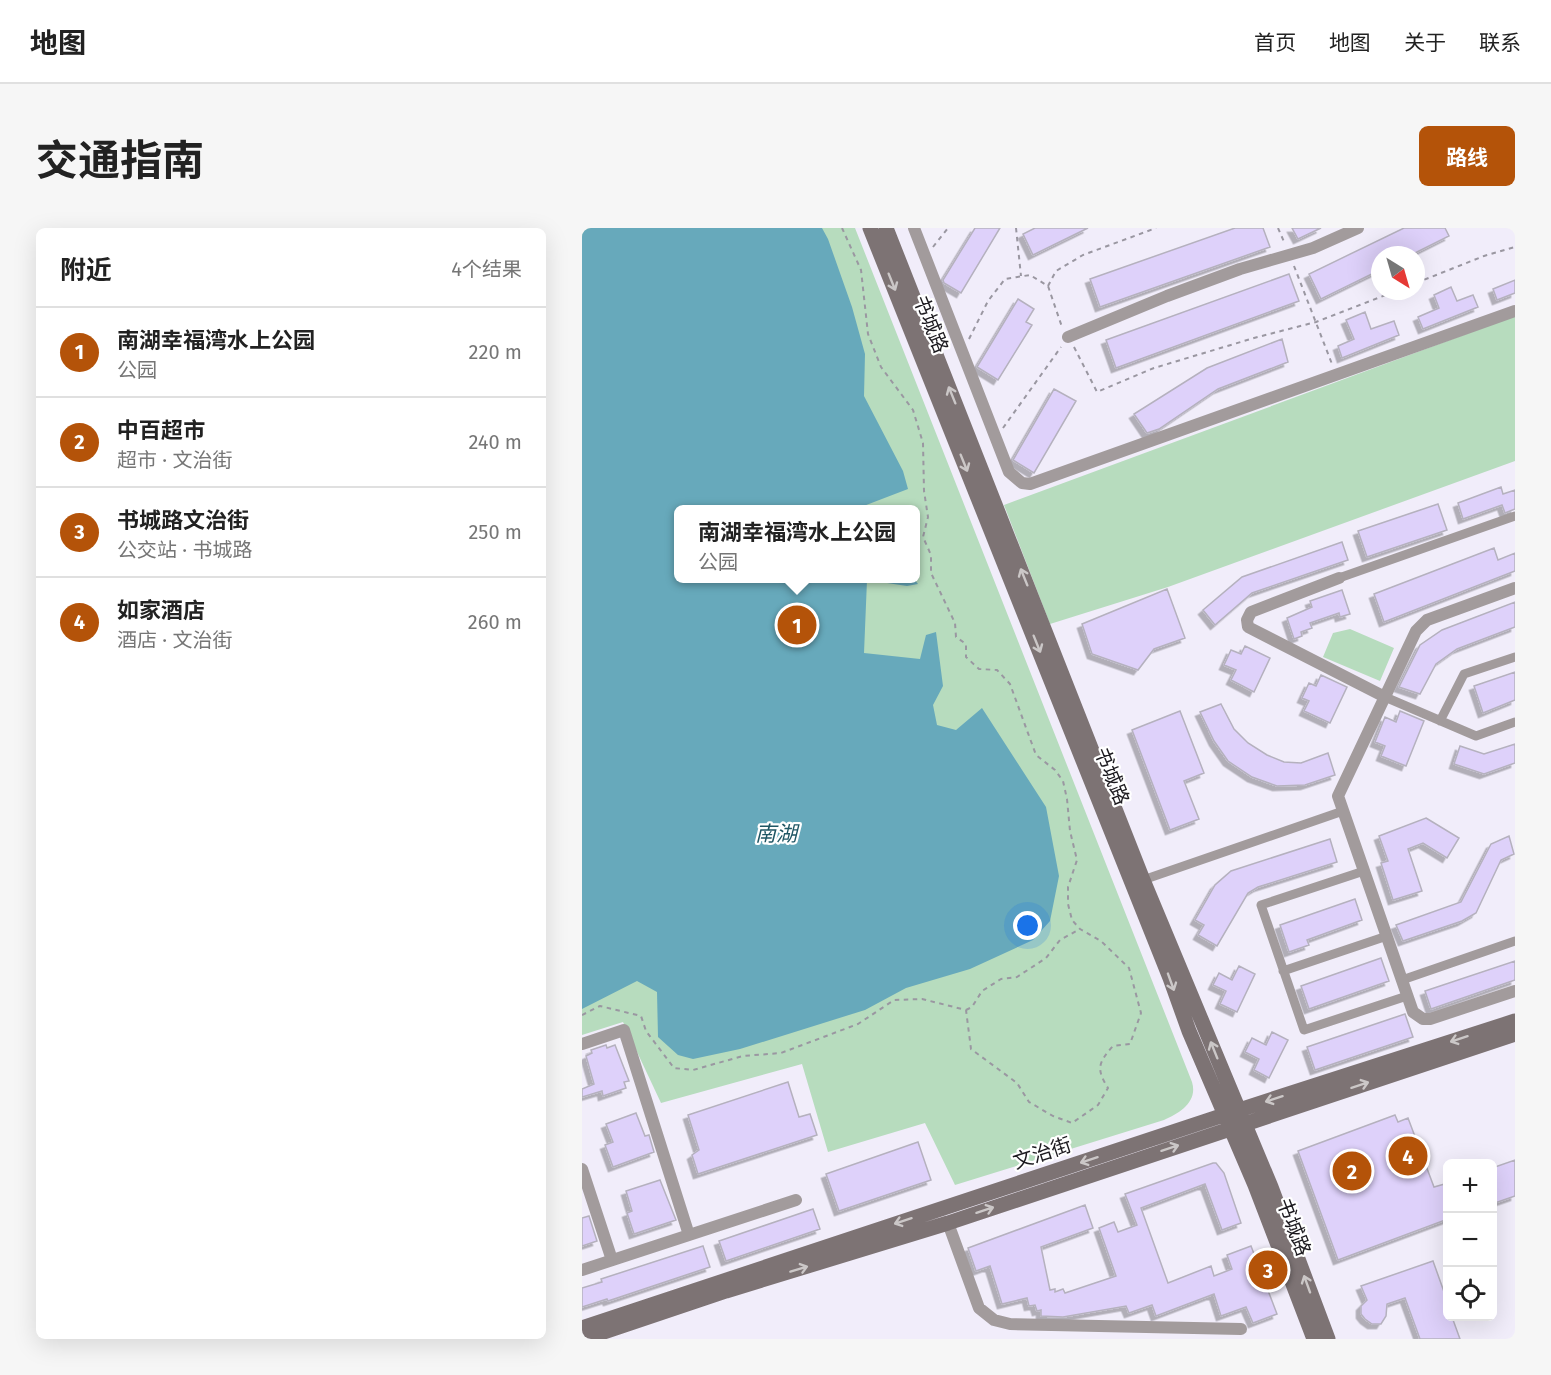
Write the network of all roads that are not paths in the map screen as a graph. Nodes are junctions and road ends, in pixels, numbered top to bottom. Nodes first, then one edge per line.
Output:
1 (870, 228) edge
2 (886, 228) edge
3 (914, 228) edge
4 (1358, 228) edge
5 (1515, 311) edge
6 (1068, 337) road end
7 (1515, 516) edge
8 (1339, 578) joint
9 (1515, 588) edge
10 (1515, 657) edge
11 (1385, 697) junction
12 (1440, 721) junction
13 (1515, 722) edge
14 (1343, 811) junction
15 (1364, 871) junction
16 (1143, 880) junction
17 (1387, 936) junction
18 (1515, 941) edge
19 (1284, 971) junction
20 (1402, 980) junction
21 (1515, 991) edge
22 (1407, 996) junction
23 (1515, 1021) edge
24 (1515, 1034) edge
25 (582, 1044) edge
26 (1235, 1119) junction
27 (582, 1169) edge
28 (796, 1200) dead end
29 (948, 1222) junction
30 (689, 1235) junction
31 (612, 1260) junction
32 (582, 1270) edge
33 (582, 1328) edge
34 (1241, 1329) dead end
35 (584, 1339) edge
36 (1314, 1339) edge
37 (1328, 1339) edge

1 -> 26 main road, 书城路
16 -> 2 main road, 书城路
3 - 5 street
4 - 6 street
7 - 8 street
8 - 11 street
9 - 11 street
10 - 12 street
11 - 12 street
11 - 14 street
12 - 13 street
14 - 15 street
14 - 16 street
15 - 17 street
15 - 19 street
26 -> 16 main road, 书城路
17 - 19 street
17 - 20 street
18 - 20 street
19 - 22 street
20 - 22 street
21 - 22 street
23 -> 26 main road, 文治街
26 -> 24 main road, 文治街
25 - 30 street
29 -> 26 main road, 文治街
26 -> 33 main road, 文治街
26 - 36 main road, 书城路
37 -> 26 main road, 书城路
27 - 31 street
28 - 30 street
29 - 34 street
35 -> 29 main road, 文治街
30 - 31 street
31 - 32 street

